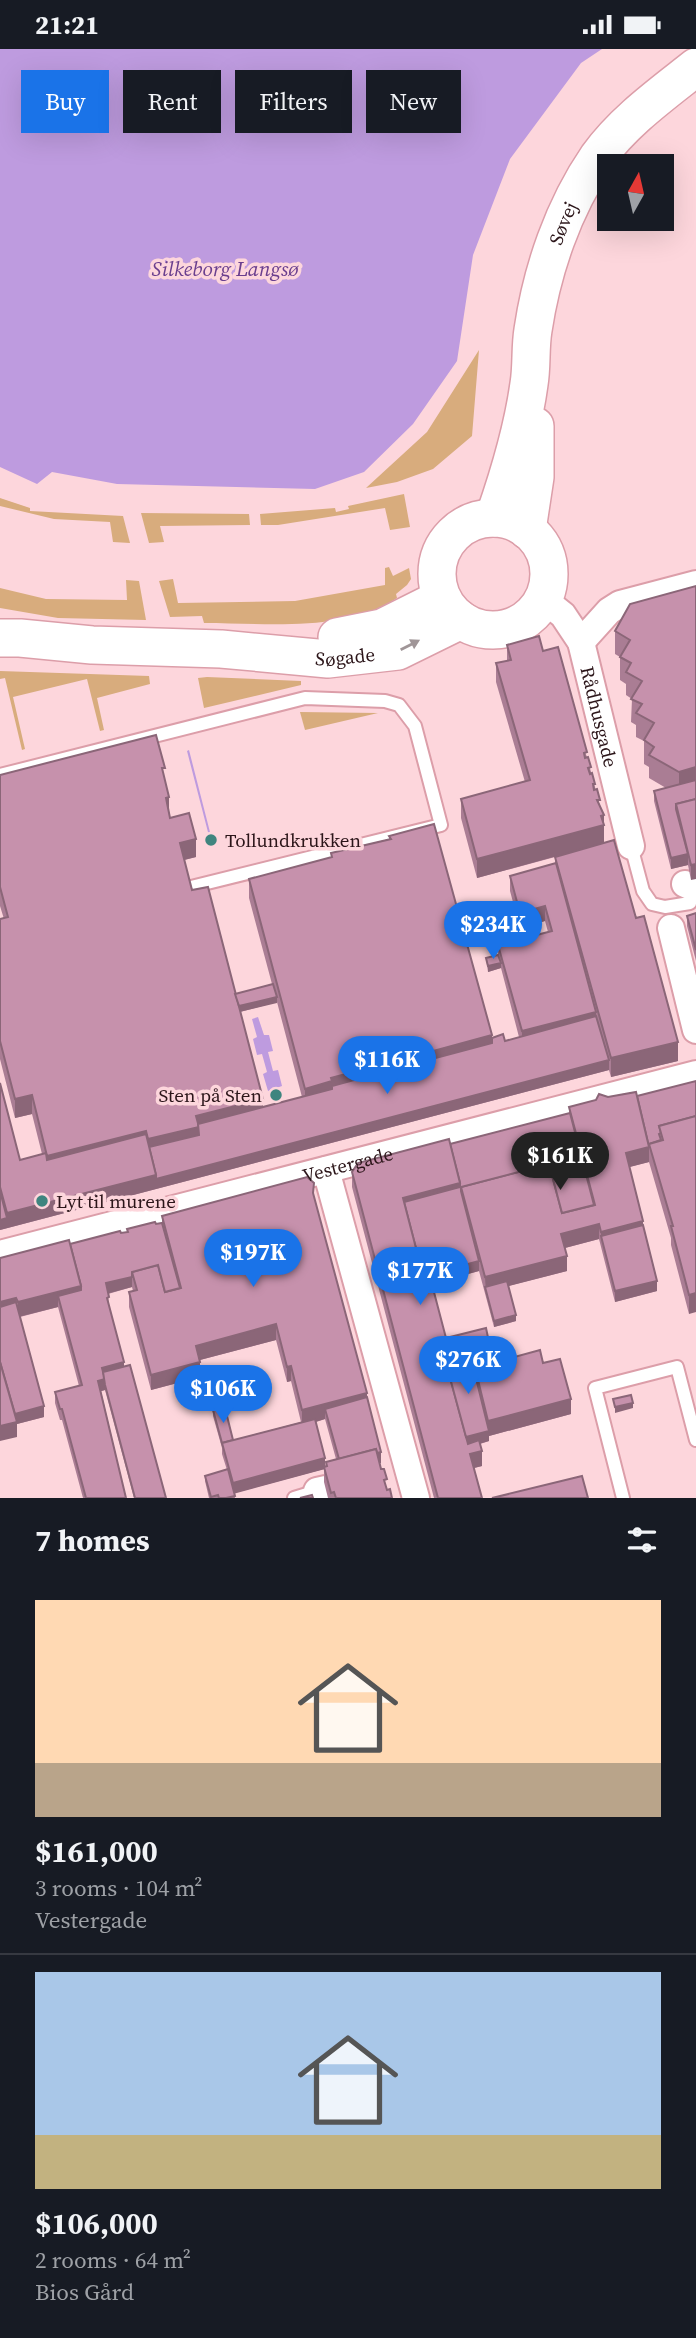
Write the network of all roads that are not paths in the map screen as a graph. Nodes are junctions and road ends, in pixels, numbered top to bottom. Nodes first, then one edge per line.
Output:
1 (696, 67) edge
2 (511, 524) junction
3 (696, 584) edge
4 (543, 600) junction
5 (452, 609) junction
6 (7, 635) edge
7 (581, 642) junction
8 (0, 775) edge
9 (631, 846) joint
10 (187, 888) edge
11 (691, 892) edge
12 (671, 927) dead end
13 (696, 1030) edge
14 (696, 1074) edge
15 (326, 1170) junction
16 (0, 1254) edge
17 (696, 1440) edge
18 (416, 1498) edge
19 (623, 1498) edge

1 - 2 street, Søvej
2 - 4 street
2 - 5 street
3 - 7 street
4 - 5 street
4 - 7 street, Rådhusgade
5 - 6 street, Søgade
7 - 9 street, Rådhusgade
8 - 10 lane
9 - 11 lane
12 - 13 street
14 - 15 street, Vestergade
15 - 16 street, Vestergade
15 - 18 street
17 - 19 lane

